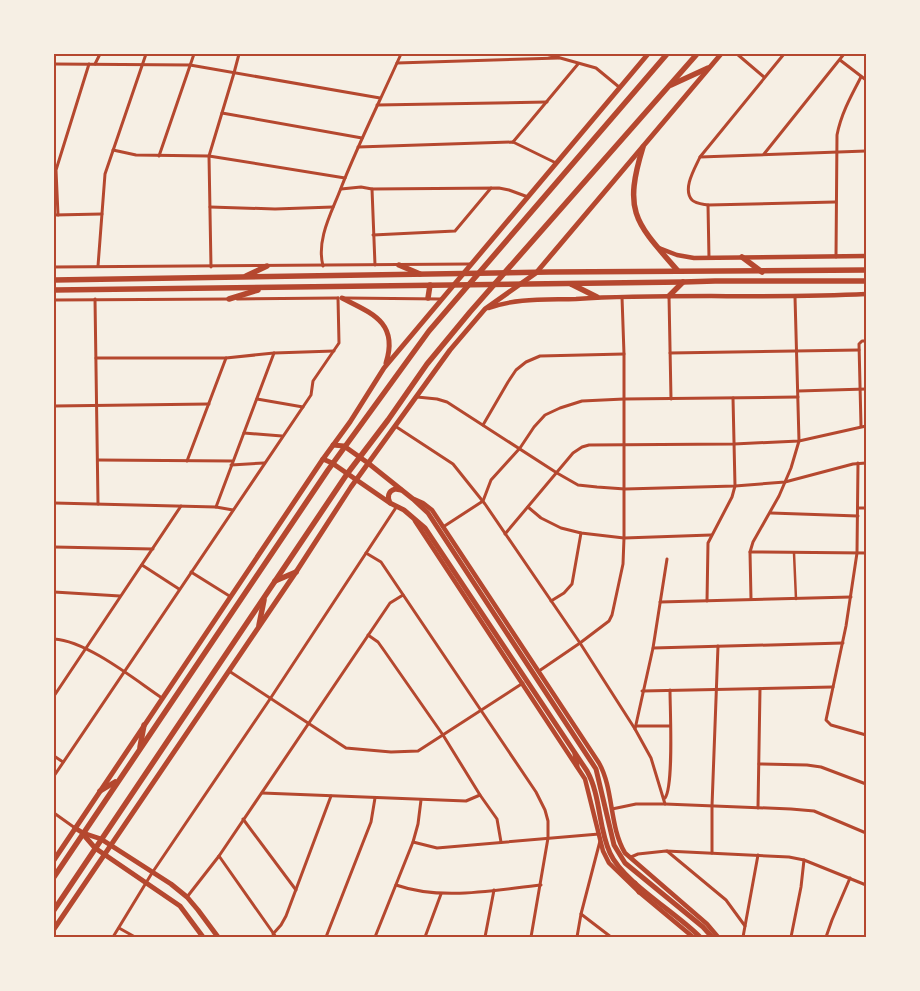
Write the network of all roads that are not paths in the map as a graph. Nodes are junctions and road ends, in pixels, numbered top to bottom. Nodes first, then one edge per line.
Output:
1 (100, 54) edge
2 (146, 54) edge
3 (194, 54) edge
4 (239, 54) edge
5 (401, 54) edge
6 (546, 54) edge
7 (648, 54) edge
8 (667, 54) edge
9 (697, 54) edge
10 (720, 54) edge
11 (737, 54) edge
12 (784, 54) edge
13 (844, 54) edge
14 (559, 58) junction
15 (840, 60) junction
16 (142, 63) junction
17 (397, 63) junction
18 (54, 64) edge
19 (88, 64) junction
20 (96, 64) junction
21 (578, 64) junction
22 (190, 65) junction
23 (708, 68) junction
24 (234, 73) junction
25 (764, 77) junction
26 (861, 77) junction
27 (866, 80) edge
28 (669, 86) junction
29 (620, 87) junction
30 (380, 98) junction
31 (547, 102) junction
32 (377, 105) junction
33 (222, 113) junction
34 (362, 138) junction
35 (513, 142) junction
36 (358, 147) junction
37 (643, 147) junction
38 (113, 150) junction
39 (866, 151) edge
40 (836, 152) junction
41 (763, 154) junction
42 (159, 156) junction
43 (209, 156) junction
44 (700, 157) junction
45 (556, 163) junction
46 (55, 170) edge
47 (345, 178) junction
48 (491, 188) junction
49 (341, 189) junction
50 (372, 189) junction
51 (528, 197) junction
52 (835, 202) junction
53 (708, 205) junction
54 (333, 207) junction
55 (210, 208) junction
56 (102, 214) junction
57 (56, 215) edge
58 (373, 235) junction
59 (659, 248) junction
60 (866, 256) edge
61 (742, 257) junction
62 (836, 257) junction
63 (709, 258) junction
64 (471, 264) junction
65 (375, 265) junction
66 (399, 265) junction
67 (98, 266) junction
68 (211, 266) junction
69 (267, 266) junction
70 (323, 266) junction
71 (54, 267) edge
72 (678, 270) junction
73 (866, 270) edge
74 (714, 271) junction
75 (762, 272) junction
76 (504, 273) junction
77 (536, 273) junction
78 (462, 274) junction
79 (479, 274) junction
80 (422, 275) junction
81 (244, 277) junction
82 (54, 279) edge
83 (135, 279) junction
84 (715, 281) junction
85 (866, 281) edge
86 (683, 282) junction
87 (493, 284) junction
88 (522, 284) junction
89 (569, 284) junction
90 (430, 285) junction
91 (453, 285) junction
92 (469, 285) junction
93 (135, 288) junction
94 (265, 288) junction
95 (54, 290) edge
96 (866, 294) edge
97 (622, 296) junction
98 (669, 296) junction
99 (597, 297) junction
100 (795, 297) junction
101 (340, 298) junction
102 (428, 298) junction
103 (95, 299) junction
104 (229, 299) junction
105 (441, 299) junction
106 (54, 300) edge
107 (485, 310) junction
108 (864, 341) edge
109 (859, 350) junction
110 (335, 351) junction
111 (797, 351) junction
112 (274, 353) junction
113 (670, 353) junction
114 (624, 354) junction
115 (96, 358) junction
116 (226, 358) junction
117 (384, 368) junction
118 (860, 389) junction
119 (866, 389) edge
120 (798, 391) junction
121 (415, 397) junction
122 (798, 397) junction
123 (733, 398) junction
124 (257, 399) junction
125 (671, 399) junction
126 (624, 400) junction
127 (209, 404) junction
128 (97, 405) junction
129 (54, 406) edge
130 (303, 406) junction
131 (395, 425) junction
132 (483, 425) junction
133 (861, 426) junction
134 (866, 426) edge
135 (244, 433) junction
136 (283, 436) junction
137 (800, 441) junction
138 (624, 444) junction
139 (734, 444) junction
140 (334, 445) junction
141 (344, 446) junction
142 (520, 448) junction
143 (359, 456) junction
144 (323, 459) junction
145 (98, 460) junction
146 (187, 461) junction
147 (368, 462) junction
148 (858, 462) junction
149 (231, 463) junction
150 (265, 463) junction
151 (866, 463) edge
152 (332, 464) junction
153 (557, 473) junction
154 (347, 474) junction
155 (356, 480) junction
156 (785, 482) junction
157 (735, 486) junction
158 (625, 489) junction
159 (401, 490) junction
160 (413, 499) junction
161 (483, 501) junction
162 (54, 503) edge
163 (390, 503) junction
164 (98, 504) junction
165 (182, 506) junction
166 (216, 506) junction
167 (397, 506) junction
168 (528, 507) junction
169 (858, 508) junction
170 (866, 508) edge
171 (233, 510) junction
172 (408, 512) junction
173 (771, 513) junction
174 (858, 516) junction
175 (443, 527) junction
176 (581, 533) junction
177 (505, 534) junction
178 (711, 535) junction
179 (624, 538) junction
180 (54, 548) edge
181 (153, 549) junction
182 (750, 552) junction
183 (366, 553) junction
184 (794, 553) junction
185 (858, 553) junction
186 (866, 553) edge
187 (667, 558) dead end
188 (142, 564) junction
189 (191, 572) junction
190 (296, 572) junction
191 (275, 580) junction
192 (179, 589) junction
193 (54, 592) edge
194 (403, 594) junction
195 (266, 595) junction
196 (121, 596) junction
197 (851, 597) junction
198 (231, 598) junction
199 (796, 599) junction
200 (751, 600) junction
201 (551, 601) junction
202 (707, 601) junction
203 (660, 602) junction
204 (259, 625) junction
205 (368, 635) junction
206 (54, 639) edge
207 (843, 643) junction
208 (580, 644) junction
209 (718, 646) junction
210 (86, 647) junction
211 (653, 648) junction
212 (228, 670) junction
213 (539, 671) junction
214 (123, 672) junction
215 (523, 683) junction
216 (833, 687) junction
217 (760, 689) junction
218 (670, 690) junction
219 (716, 690) junction
220 (642, 691) junction
221 (54, 696) edge
222 (162, 698) junction
223 (270, 699) junction
224 (481, 710) junction
225 (144, 724) junction
226 (308, 724) junction
227 (670, 726) junction
228 (635, 728) junction
229 (443, 735) junction
230 (866, 735) edge
231 (139, 751) junction
232 (574, 751) junction
233 (54, 756) edge
234 (63, 762) junction
235 (759, 764) junction
236 (577, 766) junction
237 (54, 776) edge
238 (117, 781) junction
239 (866, 784) edge
240 (600, 786) junction
241 (100, 791) junction
242 (262, 793) junction
243 (608, 793) junction
244 (480, 795) junction
245 (331, 796) junction
246 (375, 798) junction
247 (665, 798) junction
248 (420, 800) junction
249 (665, 804) junction
250 (712, 806) junction
251 (612, 808) junction
252 (758, 808) junction
253 (54, 813) edge
254 (243, 819) junction
255 (75, 828) junction
256 (83, 833) junction
257 (866, 833) edge
258 (599, 834) junction
259 (548, 838) junction
260 (101, 839) junction
261 (600, 840) junction
262 (413, 842) junction
263 (501, 842) junction
264 (111, 846) junction
265 (95, 848) junction
266 (666, 851) junction
267 (712, 853) junction
268 (124, 854) junction
269 (104, 855) junction
270 (758, 855) junction
271 (219, 856) junction
272 (629, 858) junction
273 (54, 860) edge
274 (804, 860) junction
275 (118, 864) junction
276 (152, 873) junction
277 (54, 878) edge
278 (850, 878) junction
279 (633, 880) junction
280 (146, 883) junction
281 (396, 885) junction
282 (541, 885) junction
283 (866, 885) edge
284 (296, 890) junction
285 (494, 890) junction
286 (640, 892) junction
287 (440, 894) junction
288 (187, 897) junction
289 (679, 907) junction
290 (54, 910) edge
291 (692, 912) junction
292 (581, 914) junction
293 (745, 926) junction
294 (119, 928) junction
295 (54, 929) edge
296 (274, 936) edge
297 (113, 937) edge
298 (135, 937) edge
299 (203, 937) edge
300 (218, 937) edge
301 (326, 937) edge
302 (375, 937) edge
303 (425, 937) edge
304 (485, 937) edge
305 (531, 937) edge
306 (577, 937) edge
307 (611, 937) edge
308 (693, 937) edge
309 (700, 937) edge
310 (712, 937) edge
311 (718, 937) edge
312 (743, 937) edge
313 (791, 937) edge
314 (826, 937) edge

1 - 20 street
2 - 16 street
3 - 22 street
4 - 24 street
5 - 17 street
6 - 14 street
7 - 29 main road
8 - 79 main road
9 - 28 main road
10 - 23 main road
11 - 25 street
12 - 25 street
13 - 15 street
14 - 17 street
14 - 21 street
15 - 26 street
15 - 41 street
16 - 20 street
16 - 22 street
16 - 38 street
17 - 30 street
18 - 19 street
19 - 20 street
19 - 46 street
21 - 29 street
21 - 31 street
22 - 24 street
22 - 42 street
23 - 28 main road
23 - 37 main road
24 - 30 street
24 - 33 street
25 - 44 street
26 - 27 street
26 - 40 street
28 - 76 main road
29 - 45 main road
30 - 32 street
31 - 32 street
31 - 35 street
32 - 34 street
33 - 34 street
33 - 43 street
34 - 36 street
35 - 36 street
35 - 45 street
36 - 47 street
37 - 59 main road
37 - 77 main road
38 - 42 street
38 - 56 street
39 - 40 street
40 - 41 street
40 - 52 street
41 - 44 street
42 - 43 street
43 - 47 street
43 - 55 street
44 - 53 street
45 - 51 main road
46 - 57 street
47 - 49 street
48 - 50 street
48 - 51 street
48 - 58 street
49 - 50 street
49 - 54 street
50 - 58 street
51 - 64 main road
52 - 53 street
52 - 62 street
53 - 63 street
54 - 55 street
54 - 70 street
55 - 68 street
56 - 57 street
56 - 67 street
58 - 65 street
59 - 63 street
59 - 72 main road
60 - 62 street
61 - 62 street
61 - 63 street
61 - 75 main road
64 - 66 street
64 - 78 main road
65 - 66 street
65 - 70 street
66 - 80 main road
67 - 68 street
67 - 71 street
68 - 69 street
69 - 70 street
69 - 81 main road
72 - 74 main road
72 - 77 main road
73 - 75 main road
74 - 75 main road
74 - 84 main road
76 - 77 main road
76 - 79 main road
76 - 87 main road
77 - 88 main road
78 - 79 main road
78 - 80 main road
78 - 91 main road
79 - 92 main road
80 - 81 main road
81 - 83 main road
82 - 83 main road
83 - 93 main road
84 - 85 main road
84 - 86 main road
86 - 89 main road
86 - 98 main road
87 - 88 main road
87 - 92 main road
87 - 143 main road
88 - 89 main road
88 - 107 main road
89 - 99 main road
90 - 91 main road
90 - 94 main road
90 - 102 main road
91 - 92 main road
91 - 105 main road
92 - 141 main road
93 - 94 main road
93 - 95 main road
94 - 104 main road
96 - 100 street
97 - 98 street
97 - 99 street
97 - 114 street
98 - 100 street
98 - 113 street
99 - 107 street
100 - 111 street
101 - 102 street
101 - 104 street
101 - 110 street
101 - 117 main road
102 - 105 street
103 - 104 street
103 - 106 street
103 - 115 street
105 - 117 main road
107 - 121 main road
108 - 109 street
109 - 111 street
109 - 118 street
110 - 112 street
110 - 130 street
111 - 113 street
111 - 120 street
112 - 116 street
112 - 124 street
113 - 125 street
114 - 126 street
114 - 132 street
115 - 116 street
115 - 128 street
116 - 127 street
117 - 140 main road
118 - 119 street
118 - 120 street
118 - 133 street
120 - 122 street
121 - 131 main road
121 - 132 street
122 - 123 street
122 - 137 street
123 - 125 street
123 - 139 street
124 - 130 street
124 - 135 street
125 - 126 street
126 - 138 street
126 - 142 street
127 - 128 street
127 - 146 street
128 - 129 street
128 - 145 street
130 - 136 street
131 - 147 main road
131 - 161 street
132 - 142 street
133 - 134 street
133 - 137 street
135 - 136 street
135 - 149 street
136 - 150 street
137 - 139 street
137 - 156 street
138 - 139 street
138 - 153 street
138 - 158 street
139 - 157 street
140 - 141 main road
140 - 144 main road
141 - 143 main road
141 - 152 main road
142 - 153 street
142 - 161 street
143 - 147 main road
143 - 154 main road
144 - 152 main road
144 - 198 main road
145 - 146 street
145 - 164 street
146 - 149 street
147 - 155 main road
147 - 159 main road
148 - 151 street
148 - 156 street
148 - 169 street
149 - 150 street
149 - 166 street
150 - 171 street
152 - 154 main road
152 - 231 main road
153 - 158 street
153 - 168 street
154 - 155 main road
154 - 191 main road
155 - 163 main road
155 - 190 main road
156 - 157 street
156 - 173 street
157 - 158 street
157 - 178 street
158 - 179 street
159 - 160 main road
159 - 163 main road
160 - 175 street
160 - 240 main road
161 - 175 street
161 - 177 street
162 - 164 street
163 - 167 main road
164 - 165 street
165 - 166 street
165 - 181 street
166 - 171 street
167 - 172 main road
167 - 183 street
168 - 176 street
168 - 177 street
169 - 170 street
169 - 174 street
171 - 189 street
172 - 215 street
172 - 232 main road
173 - 174 street
173 - 182 street
174 - 185 street
175 - 213 street
176 - 179 street
176 - 201 street
177 - 201 street
178 - 179 street
178 - 202 street
179 - 208 street
180 - 181 street
181 - 188 street
182 - 184 street
182 - 200 street
183 - 194 street
183 - 223 street
184 - 185 street
184 - 199 street
185 - 186 street
185 - 197 street
187 - 203 street
188 - 192 street
188 - 196 street
189 - 192 street
189 - 198 street
190 - 191 main road
190 - 204 main road
191 - 195 main road
192 - 214 street
193 - 196 street
194 - 205 street
194 - 224 street
195 - 204 main road
195 - 260 main road
196 - 210 street
197 - 199 street
197 - 207 street
198 - 222 main road
199 - 200 street
200 - 202 street
201 - 208 street
202 - 203 street
203 - 211 street
204 - 212 main road
205 - 226 street
205 - 229 street
206 - 210 street
207 - 209 street
207 - 216 street
208 - 213 street
208 - 228 street
209 - 211 street
209 - 219 street
210 - 214 street
210 - 221 street
211 - 220 street
212 - 223 street
212 - 264 main road
213 - 243 street
214 - 222 street
214 - 234 street
215 - 224 street
215 - 236 street
216 - 217 street
216 - 230 street
217 - 219 street
217 - 235 street
218 - 219 street
218 - 220 street
218 - 227 street
219 - 250 street
220 - 228 street
222 - 225 main road
223 - 226 street
223 - 276 street
224 - 229 street
224 - 259 street
225 - 231 main road
225 - 241 main road
226 - 229 street
226 - 242 street
227 - 228 street
227 - 247 street
228 - 247 street
229 - 244 street
231 - 238 main road
232 - 236 main road
232 - 279 main road
233 - 234 street
234 - 237 street
235 - 239 street
235 - 252 street
236 - 258 street
238 - 241 main road
238 - 256 main road
240 - 243 main road
240 - 289 main road
241 - 255 main road
242 - 245 street
242 - 254 street
243 - 251 street
244 - 248 street
244 - 263 street
245 - 246 street
245 - 284 street
246 - 248 street
246 - 301 street
247 - 249 street
248 - 262 street
249 - 250 street
249 - 251 street
250 - 252 street
250 - 267 street
251 - 272 street
252 - 257 street
253 - 255 street
254 - 271 street
254 - 284 street
255 - 256 main road
255 - 273 main road
256 - 260 main road
256 - 265 main road
256 - 277 main road
258 - 259 street
258 - 261 street
259 - 263 street
259 - 282 street
260 - 264 main road
260 - 265 main road
261 - 286 street
261 - 292 street
262 - 263 street
262 - 281 street
264 - 268 main road
264 - 269 main road
265 - 269 main road
265 - 290 main road
266 - 267 street
266 - 272 street
266 - 293 street
267 - 270 street
268 - 275 main road
268 - 276 main road
269 - 275 main road
269 - 295 main road
270 - 274 street
270 - 293 street
271 - 288 street
271 - 296 street
272 - 291 street
274 - 278 street
274 - 313 street
275 - 280 main road
276 - 280 street
276 - 288 main road
278 - 283 street
278 - 314 street
279 - 286 main road
279 - 309 main road
280 - 294 street
280 - 299 main road
281 - 287 street
281 - 302 street
282 - 285 street
282 - 305 street
284 - 296 street
285 - 287 street
285 - 304 street
286 - 308 street
287 - 303 street
288 - 300 main road
289 - 291 main road
289 - 310 main road
291 - 311 street
292 - 306 street
292 - 307 street
293 - 312 street
294 - 297 street
294 - 298 street

